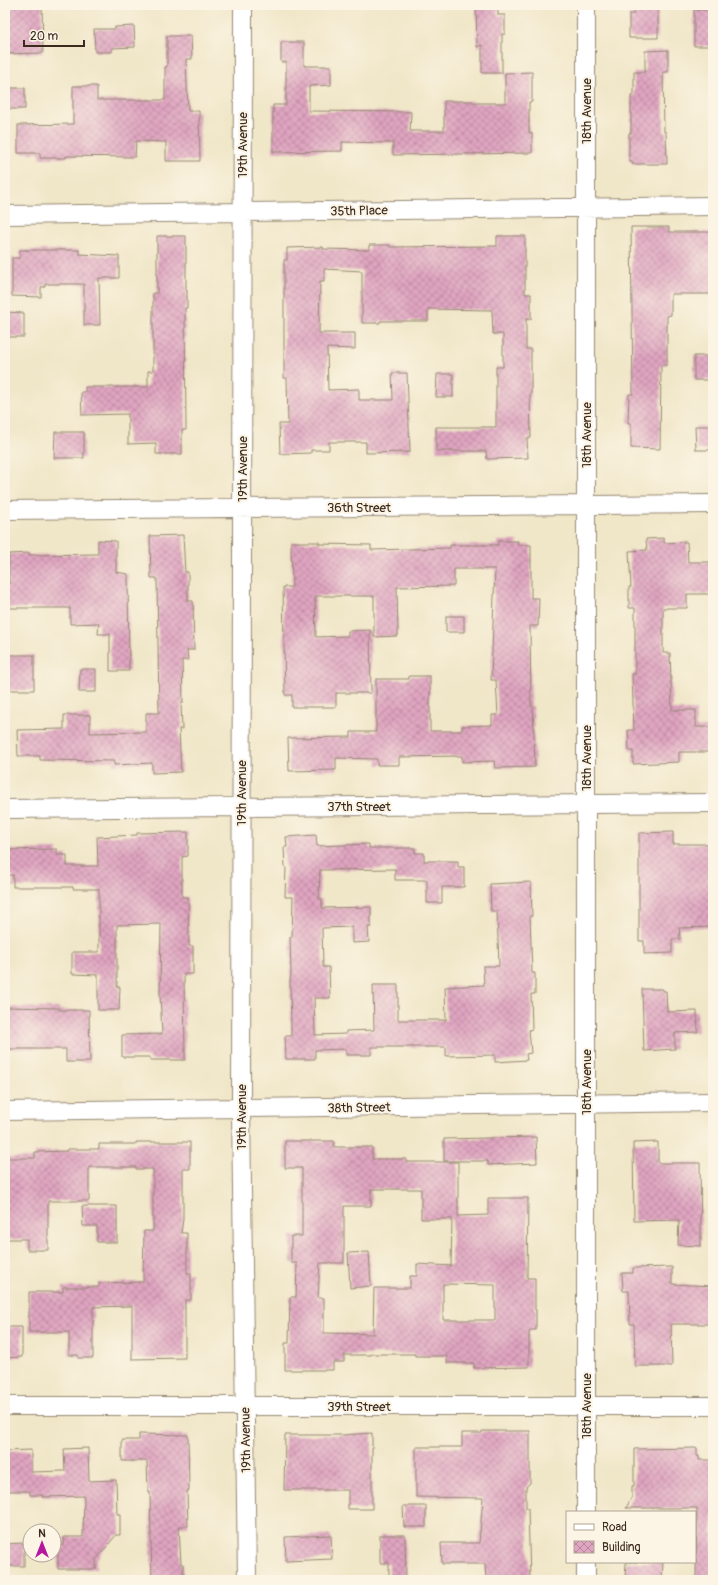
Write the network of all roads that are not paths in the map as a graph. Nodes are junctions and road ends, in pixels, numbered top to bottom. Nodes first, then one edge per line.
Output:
1 (243, 5) edge
2 (586, 5) edge
3 (713, 206) edge
4 (586, 207) junction
5 (242, 212) junction
6 (5, 215) edge
7 (713, 504) edge
8 (586, 505) junction
9 (242, 508) junction
10 (5, 510) edge
11 (713, 803) edge
12 (586, 804) junction
13 (241, 807) junction
14 (5, 809) edge
15 (713, 1102) edge
16 (586, 1104) junction
17 (241, 1108) junction
18 (5, 1111) edge
19 (5, 1406) edge
20 (245, 1406) junction
21 (586, 1406) junction
22 (713, 1406) edge
23 (586, 1511) edge
24 (586, 1563) edge
25 (246, 1580) edge
26 (586, 1580) edge

1 - 5 street, 19th Avenue
2 - 4 street, 18th Avenue
3 - 4 street, 35th Place
4 - 5 street, 35th Place
4 - 8 street, 18th Avenue
5 - 6 street, 35th Place
5 - 9 street, 19th Avenue
7 - 8 street, 36th Street
8 - 9 street, 36th Street
8 - 12 street, 18th Avenue
9 - 10 street, 36th Street
9 - 13 street, 19th Avenue
11 - 12 street, 37th Street
12 - 13 street, 37th Street
12 - 16 street, 18th Avenue
13 - 14 street, 37th Street
13 - 17 street, 19th Avenue
15 - 16 street, 38th Street
16 - 17 street, 38th Street
16 - 21 street, 18th Avenue
17 - 18 street, 38th Street
17 - 20 street, 19th Avenue
19 - 20 street, 39th Street
20 - 21 street, 39th Street
20 - 25 street, 19th Avenue
21 - 22 street, 39th Street
21 - 23 street, 18th Avenue
24 - 26 street

